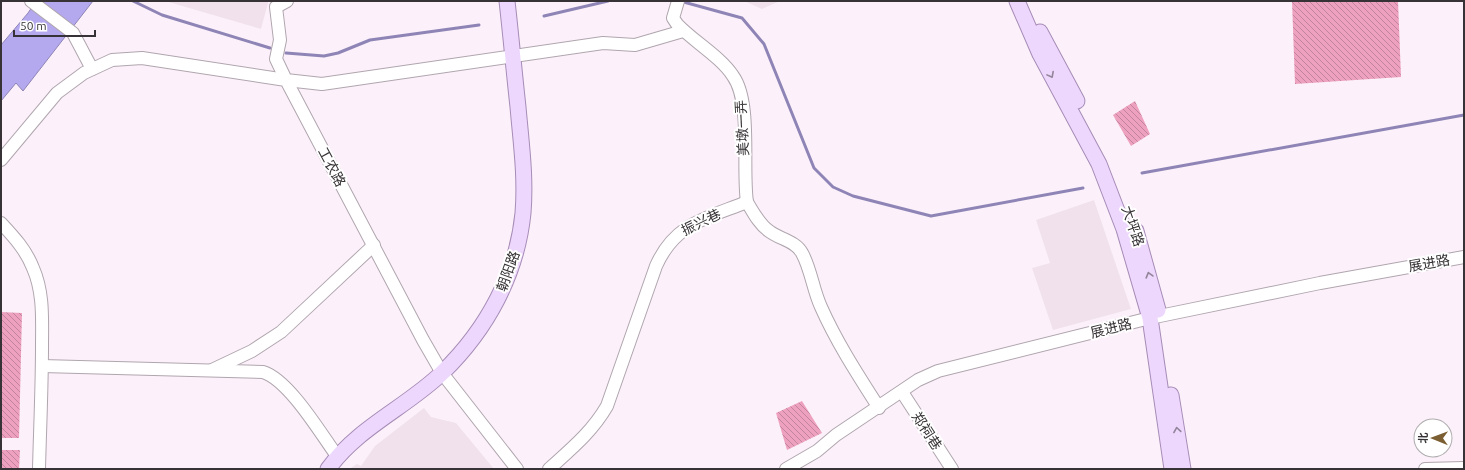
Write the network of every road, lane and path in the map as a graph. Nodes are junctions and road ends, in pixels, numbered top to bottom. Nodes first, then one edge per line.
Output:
1 (30, 1) edge
2 (287, 1) edge
3 (507, 1) edge
4 (1017, 1) edge
5 (1028, 1) edge
6 (677, 6) edge
7 (683, 30) junction
8 (513, 56) junction
9 (92, 69) junction
10 (286, 80) junction
11 (1, 160) edge
12 (1103, 162) junction
13 (747, 202) junction
14 (1, 223) edge
15 (374, 245) junction
16 (1464, 256) edge
17 (1154, 317) junction
18 (42, 366) junction
19 (209, 372) junction
20 (442, 373) junction
21 (902, 392) junction
22 (879, 408) junction
23 (338, 456) junction
24 (1464, 468) edge
25 (39, 469) edge
26 (328, 469) edge
27 (517, 469) edge
28 (549, 469) edge
29 (786, 469) edge
30 (952, 469) edge
31 (1172, 469) edge
32 (1183, 469) edge
33 (1425, 469) edge
34 (1450, 469) edge

1 - 9 street
2 - 10 street, 工农路
3 - 8 main road, 朝阳路
4 -> 12 main road
5 - 12 main road, 大坪路
6 - 7 street, 美墩一弄
7 - 8 street
7 - 13 street, 美墩一弄
8 - 10 street
8 - 20 main road, 朝阳路
9 - 10 street
9 - 11 street
10 - 15 street, 工农路
12 - 17 main road, 大坪路
13 - 22 street
13 - 28 street, 振兴巷
14 - 18 street
15 - 19 street
15 - 20 street, 工农路
16 - 17 street, 展进路
17 - 21 street, 展进路
17 - 31 main road
32 -> 17 main road
18 - 19 street
18 - 25 street
19 - 23 street
20 - 23 main road, 朝阳路
20 - 27 street, 工农路
21 - 22 street, 展进路
21 - 30 street, 郑祠巷
22 - 29 street, 展进路
23 - 26 main road, 朝阳路
24 - 34 street
33 - 34 street

